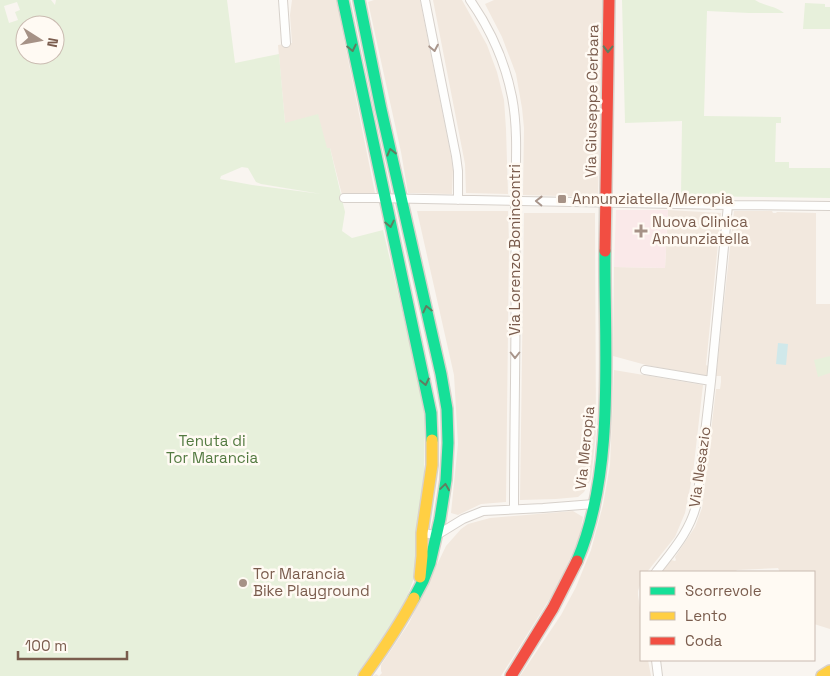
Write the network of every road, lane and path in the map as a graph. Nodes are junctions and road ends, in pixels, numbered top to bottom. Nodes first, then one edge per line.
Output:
1 (283, 0) edge
2 (343, 0) edge
3 (359, 0) edge
4 (425, 0) edge
5 (609, 0) edge
6 (474, 1) edge
7 (286, 43) dead end
8 (344, 198) dead end
9 (385, 198) junction
10 (402, 199) junction
11 (458, 200) junction
12 (515, 201) junction
13 (606, 202) junction
14 (728, 205) junction
15 (830, 206) edge
16 (437, 356) junction
17 (420, 360) junction
18 (645, 370) dead end
19 (711, 381) junction
20 (594, 504) junction
21 (514, 509) junction
22 (422, 532) junction
23 (437, 535) junction
24 (657, 571) edge
25 (419, 588) junction
26 (656, 661) edge
27 (830, 671) edge
28 (364, 676) edge
29 (511, 676) edge
30 (658, 676) edge
31 (822, 676) edge

1 - 7 street
2 -> 9 street
10 -> 3 street
4 -> 11 street
5 -> 13 street, Via Giuseppe Cerbara
6 - 12 street, Via Lorenzo Bonincontri
8 - 9 street
9 - 10 street
9 -> 17 street
10 - 11 street
16 -> 10 street
11 - 12 street
13 -> 12 street
12 -> 21 street, Via Lorenzo Bonincontri
13 - 14 street
13 - 20 street, Via Meropia
14 - 15 street
14 - 19 street, Via Nesazio
16 - 17 street
23 -> 16 street
17 -> 22 street
18 - 19 street
19 - 24 street, Via Nesazio
20 - 21 street
20 - 29 street, Via Meropia
21 - 23 street
22 - 23 street
22 - 25 street
23 - 25 street
25 - 28 street
26 - 30 street
27 - 31 street

